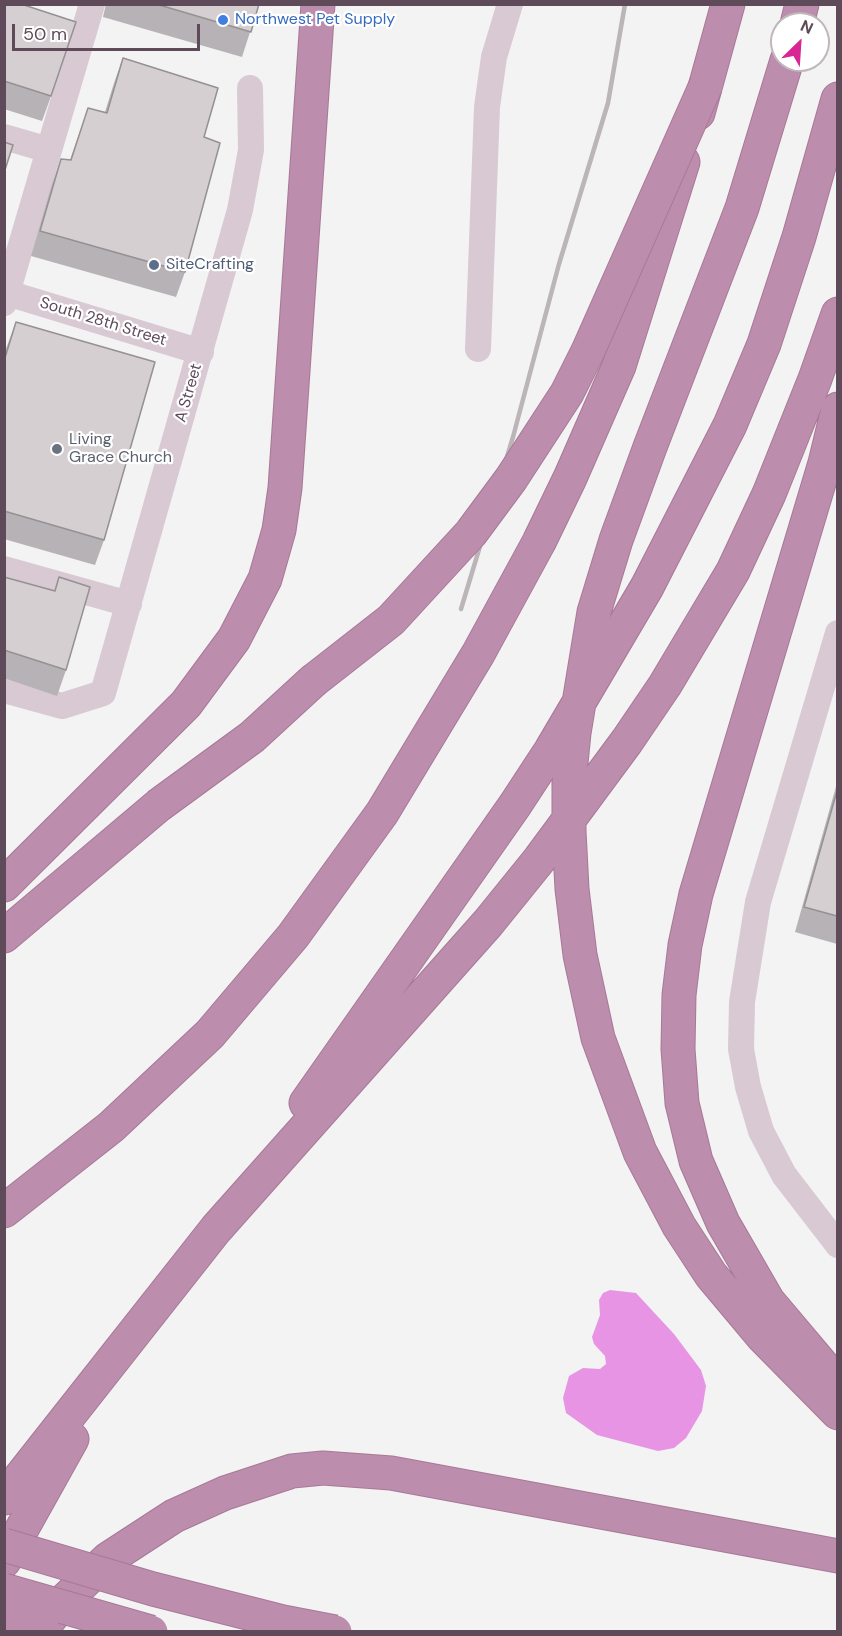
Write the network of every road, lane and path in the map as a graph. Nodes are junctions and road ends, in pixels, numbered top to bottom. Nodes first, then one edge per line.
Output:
1 (92, 4) edge
2 (318, 4) edge
3 (510, 4) edge
4 (728, 4) edge
5 (783, 72) edge
6 (706, 85) junction
7 (250, 88) dead end
8 (837, 99) edge
9 (4, 137) edge
10 (49, 150) junction
11 (5, 296) edge
12 (837, 314) edge
13 (478, 349) dead end
14 (201, 352) junction
15 (837, 409) edge
16 (4, 569) edge
17 (129, 604) junction
18 (837, 633) edge
19 (4, 690) edge
20 (4, 885) edge
21 (4, 936) edge
22 (4, 1210) edge
23 (216, 1229) junction
24 (837, 1245) edge
25 (147, 1317) junction
26 (837, 1384) edge
27 (837, 1413) edge
28 (4, 1498) edge
29 (4, 1545) edge
30 (837, 1556) edge
31 (4, 1561) edge
32 (4, 1590) edge
33 (4, 1620) edge
34 (42, 1632) edge
35 (151, 1632) edge
36 (335, 1632) edge

1 - 10 street
2 - 20 highway
3 - 13 street
4 - 6 highway
5 - 27 highway
6 - 21 highway, bridge
6 - 22 highway, bridge
7 - 14 street, A Street
8 - 23 highway
9 - 10 street
10 - 11 street
11 - 14 street, South 28th Street
12 - 23 highway
14 - 17 street, A Street
15 - 26 highway
16 - 17 street
17 - 19 street, A Street
18 - 24 street
23 - 25 highway
25 - 28 highway
25 - 31 highway
29 - 36 highway, bridge
30 - 34 highway
32 - 35 highway, bridge
33 - 34 highway, bridge

